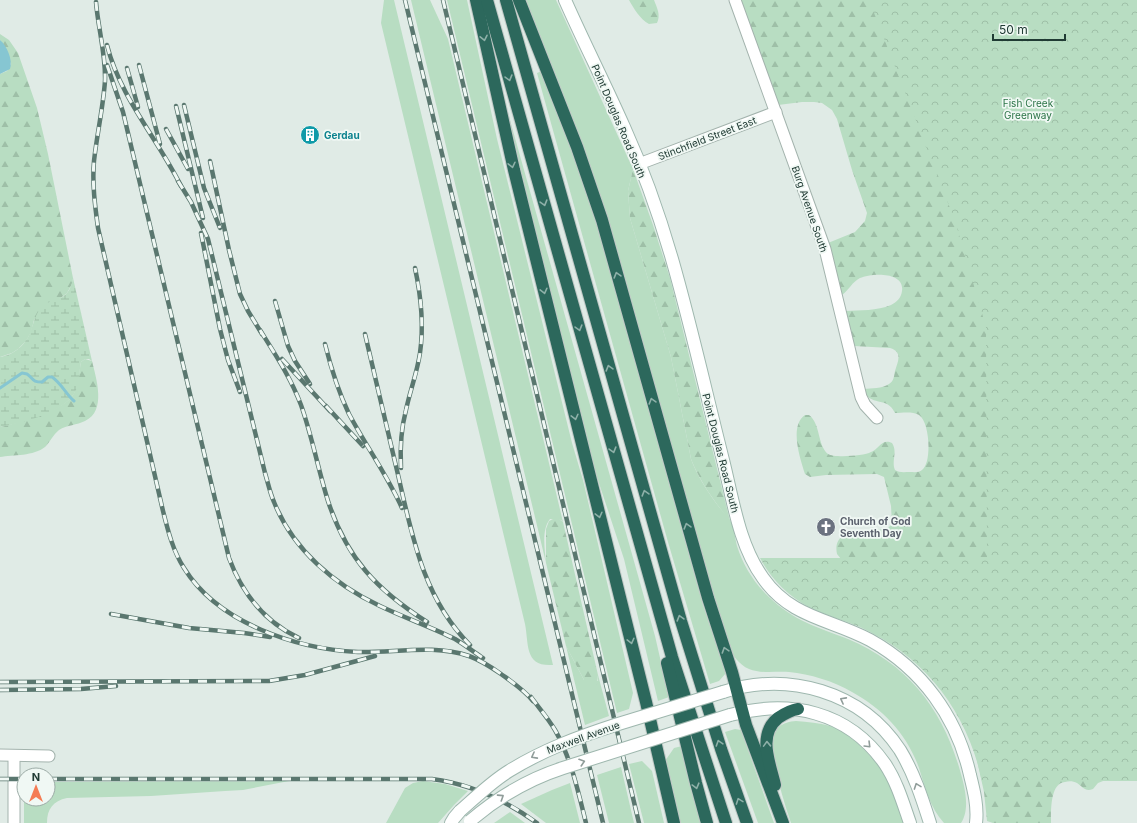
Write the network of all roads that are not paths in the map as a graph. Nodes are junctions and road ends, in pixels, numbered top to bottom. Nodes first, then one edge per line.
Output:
1 (476, 0) edge
2 (487, 0) edge
3 (506, 0) edge
4 (519, 0) edge
5 (565, 0) edge
6 (735, 0) edge
7 (776, 112) junction
8 (639, 164) junction
9 (877, 418) dead end
10 (647, 570) junction
11 (736, 688) junction
12 (798, 709) junction
13 (742, 712) junction
14 (649, 714) junction
15 (654, 739) junction
16 (0, 755) edge
17 (14, 756) junction
18 (49, 756) dead end
19 (470, 822) edge
20 (14, 823) edge
21 (451, 823) edge
22 (674, 823) edge
23 (707, 823) edge
24 (726, 823) edge
25 (747, 823) edge
26 (784, 823) edge
27 (910, 823) edge
28 (930, 823) edge
29 (976, 823) edge

1 -> 14 highway
2 -> 10 highway
25 -> 3 highway
11 -> 4 highway
5 - 8 main road, Point Douglas Road South
6 - 7 street, Burg Avenue South
7 - 8 street, Stinchfield Street East
7 - 9 street, Burg Avenue South
8 - 29 main road, Point Douglas Road South
10 -> 23 highway
10 - 24 highway
11 - 13 highway
11 - 14 main road, Maxwell Avenue, bridge
28 -> 11 main road, Maxwell Avenue
12 - 13 main road
26 -> 12 highway
12 -> 27 main road
13 - 15 main road, bridge
13 - 26 highway
14 - 15 highway
14 -> 21 main road, Maxwell Avenue, bridge
19 -> 15 main road, bridge
15 - 22 highway
16 - 17 street
17 - 18 street
17 - 20 street

